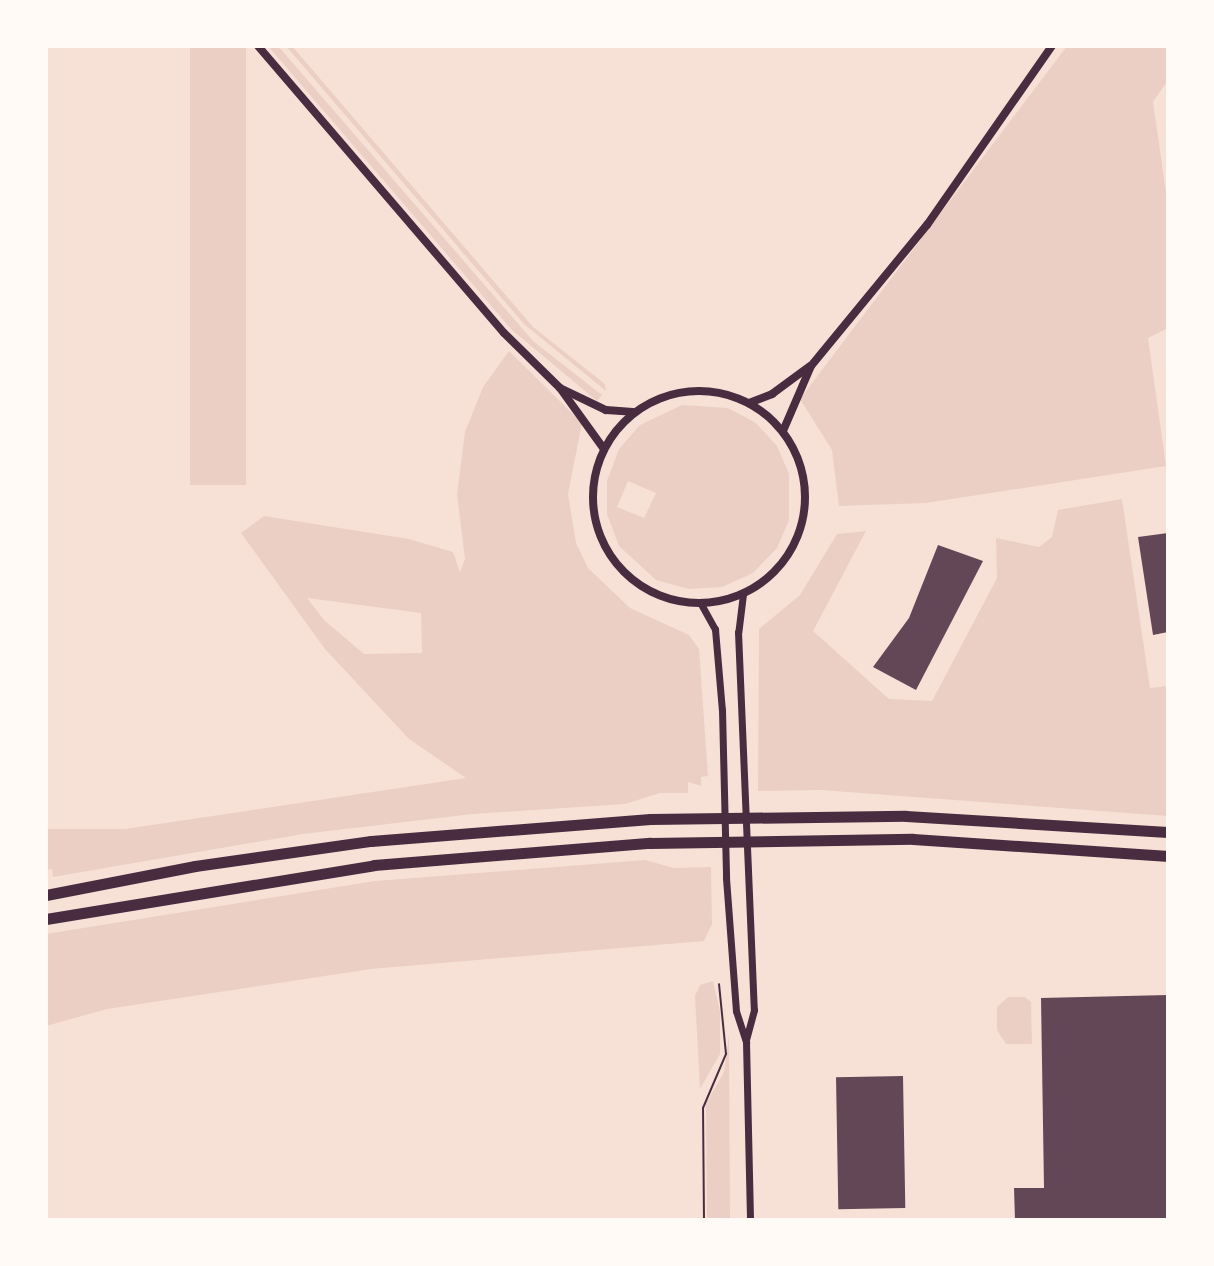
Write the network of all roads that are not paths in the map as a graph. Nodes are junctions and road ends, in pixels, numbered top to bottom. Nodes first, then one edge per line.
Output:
1 (258, 46) edge
2 (1052, 46) edge
3 (811, 366) junction
4 (560, 388) junction
5 (749, 403) junction
6 (634, 412) junction
7 (783, 431) junction
8 (604, 449) junction
9 (743, 594) junction
10 (701, 604) junction
11 (1168, 832) edge
12 (1165, 856) edge
13 (46, 895) edge
14 (46, 919) edge
15 (746, 1042) junction
16 (750, 1220) edge

1 - 4 main road
2 - 3 main road
3 - 5 main road
3 - 7 main road
4 - 6 main road
4 - 8 main road
5 - 6 main road
5 - 7 main road
6 - 8 main road
7 - 9 main road
8 - 10 main road
9 - 10 main road
9 - 15 street
10 - 15 street
11 - 13 highway
12 - 14 highway
15 - 16 street

